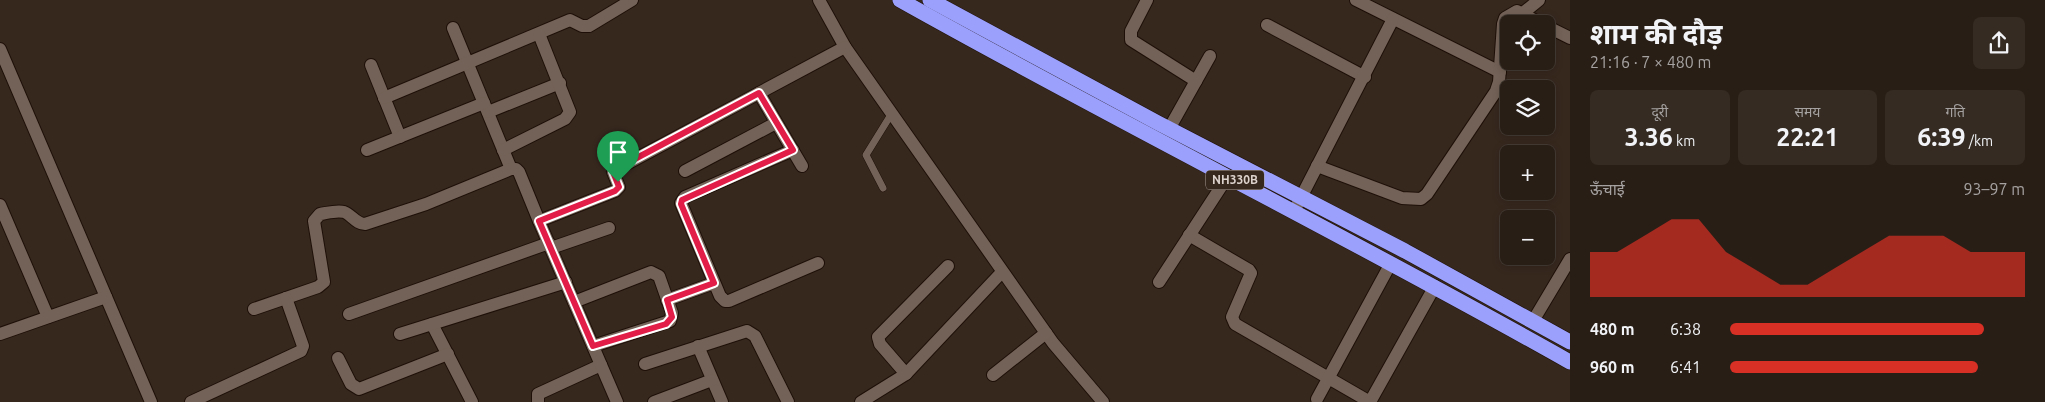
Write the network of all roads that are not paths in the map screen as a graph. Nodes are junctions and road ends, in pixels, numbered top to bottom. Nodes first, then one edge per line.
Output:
1 (632, 0) edge
2 (819, 0) edge
3 (900, 0) edge
4 (930, 0) edge
5 (1147, 0) edge
6 (1356, 0) edge
7 (1538, 0) edge
8 (1522, 13) junction
9 (1526, 15) edge
10 (1393, 19) junction
11 (1266, 25) dead end
12 (453, 28) dead end
13 (1555, 30) edge
14 (539, 34) junction
15 (1570, 38) edge
16 (845, 47) junction
17 (0, 49) edge
18 (1210, 56) dead end
19 (468, 64) junction
20 (371, 65) dead end
21 (1500, 72) junction
22 (1364, 77) junction
23 (1196, 81) junction
24 (560, 83) junction
25 (759, 93) junction
26 (384, 98) junction
27 (486, 108) junction
28 (892, 113) junction
29 (776, 123) junction
30 (1169, 129) junction
31 (400, 137) junction
32 (367, 150) dead end
33 (504, 150) junction
34 (793, 150) junction
35 (802, 166) dead end
36 (1318, 166) junction
37 (511, 169) junction
38 (686, 171) dead end
39 (1228, 176) junction
40 (883, 188) dead end
41 (1298, 204) junction
42 (0, 205) edge
43 (539, 221) junction
44 (609, 228) dead end
45 (1189, 235) junction
46 (550, 246) junction
47 (1570, 258) edge
48 (1391, 262) junction
49 (818, 263) dead end
50 (948, 266) dead end
51 (1002, 272) junction
52 (566, 282) junction
53 (1159, 282) dead end
54 (714, 283) junction
55 (1435, 286) junction
56 (106, 297) junction
57 (286, 298) junction
58 (667, 300) junction
59 (574, 302) junction
60 (254, 309) dead end
61 (349, 314) dead end
62 (48, 318) junction
63 (1533, 321) junction
64 (432, 324) junction
65 (1046, 333) junction
66 (0, 334) edge
67 (400, 334) dead end
68 (1570, 342) edge
69 (593, 346) junction
70 (698, 346) junction
71 (448, 354) junction
72 (338, 358) dead end
73 (1570, 362) edge
74 (601, 364) junction
75 (645, 364) dead end
76 (906, 374) junction
77 (993, 375) dead end
78 (1328, 378) junction
79 (712, 380) junction
80 (1318, 398) dead end
81 (194, 401) edge
82 (151, 402) edge
83 (472, 402) edge
84 (538, 402) edge
85 (617, 402) edge
86 (654, 402) edge
87 (722, 402) edge
88 (788, 402) edge
89 (861, 402) edge
90 (1103, 402) edge
91 (1370, 402) edge

1 - 14 street
2 - 16 street
3 - 39 highway, NH330B
4 - 30 highway, NH330B
5 - 23 street
6 - 10 street
7 - 8 street
8 - 9 street
8 - 21 street
10 - 21 street
10 - 22 street
11 - 22 street
12 - 19 street
13 - 15 street
14 - 19 street
14 - 24 street
16 - 25 street
16 - 28 street
17 - 56 street
18 - 23 street
19 - 26 street
19 - 27 street
20 - 26 street
21 - 36 street
22 - 36 street
23 - 30 street
24 - 27 street
24 - 33 street
25 - 29 street
25 - 43 street
26 - 31 street
27 - 31 street
27 - 33 street
28 - 40 lane
28 - 51 street
29 - 34 street
29 - 38 street
30 - 41 highway, NH330B
31 - 32 street
33 - 37 street
34 - 35 street
34 - 54 street
36 - 41 street
37 - 43 street
37 - 57 street
39 - 41 highway, NH330B
39 - 45 street
41 - 48 highway, NH330B
41 - 63 highway, NH330B
42 - 62 street
43 - 46 street
44 - 46 street
45 - 53 street
45 - 78 street
46 - 52 street
46 - 61 street
47 - 63 street
48 - 55 highway, NH330B
48 - 78 street
49 - 54 street
50 - 76 street
51 - 65 street
51 - 76 street
52 - 59 street
52 - 64 street
54 - 58 street
55 - 73 highway, NH330B
55 - 91 street
56 - 62 street
56 - 82 street
57 - 60 street
57 - 81 street
58 - 59 street
58 - 69 street
59 - 69 street
62 - 66 street
63 - 68 highway, NH330B
64 - 67 street
64 - 71 street
65 - 77 street
65 - 90 street
69 - 74 street
70 - 75 street
70 - 79 street
70 - 88 street
71 - 72 street
71 - 83 street
74 - 84 street
74 - 85 street
76 - 89 street
78 - 80 street
78 - 91 street
79 - 86 street
79 - 87 street

